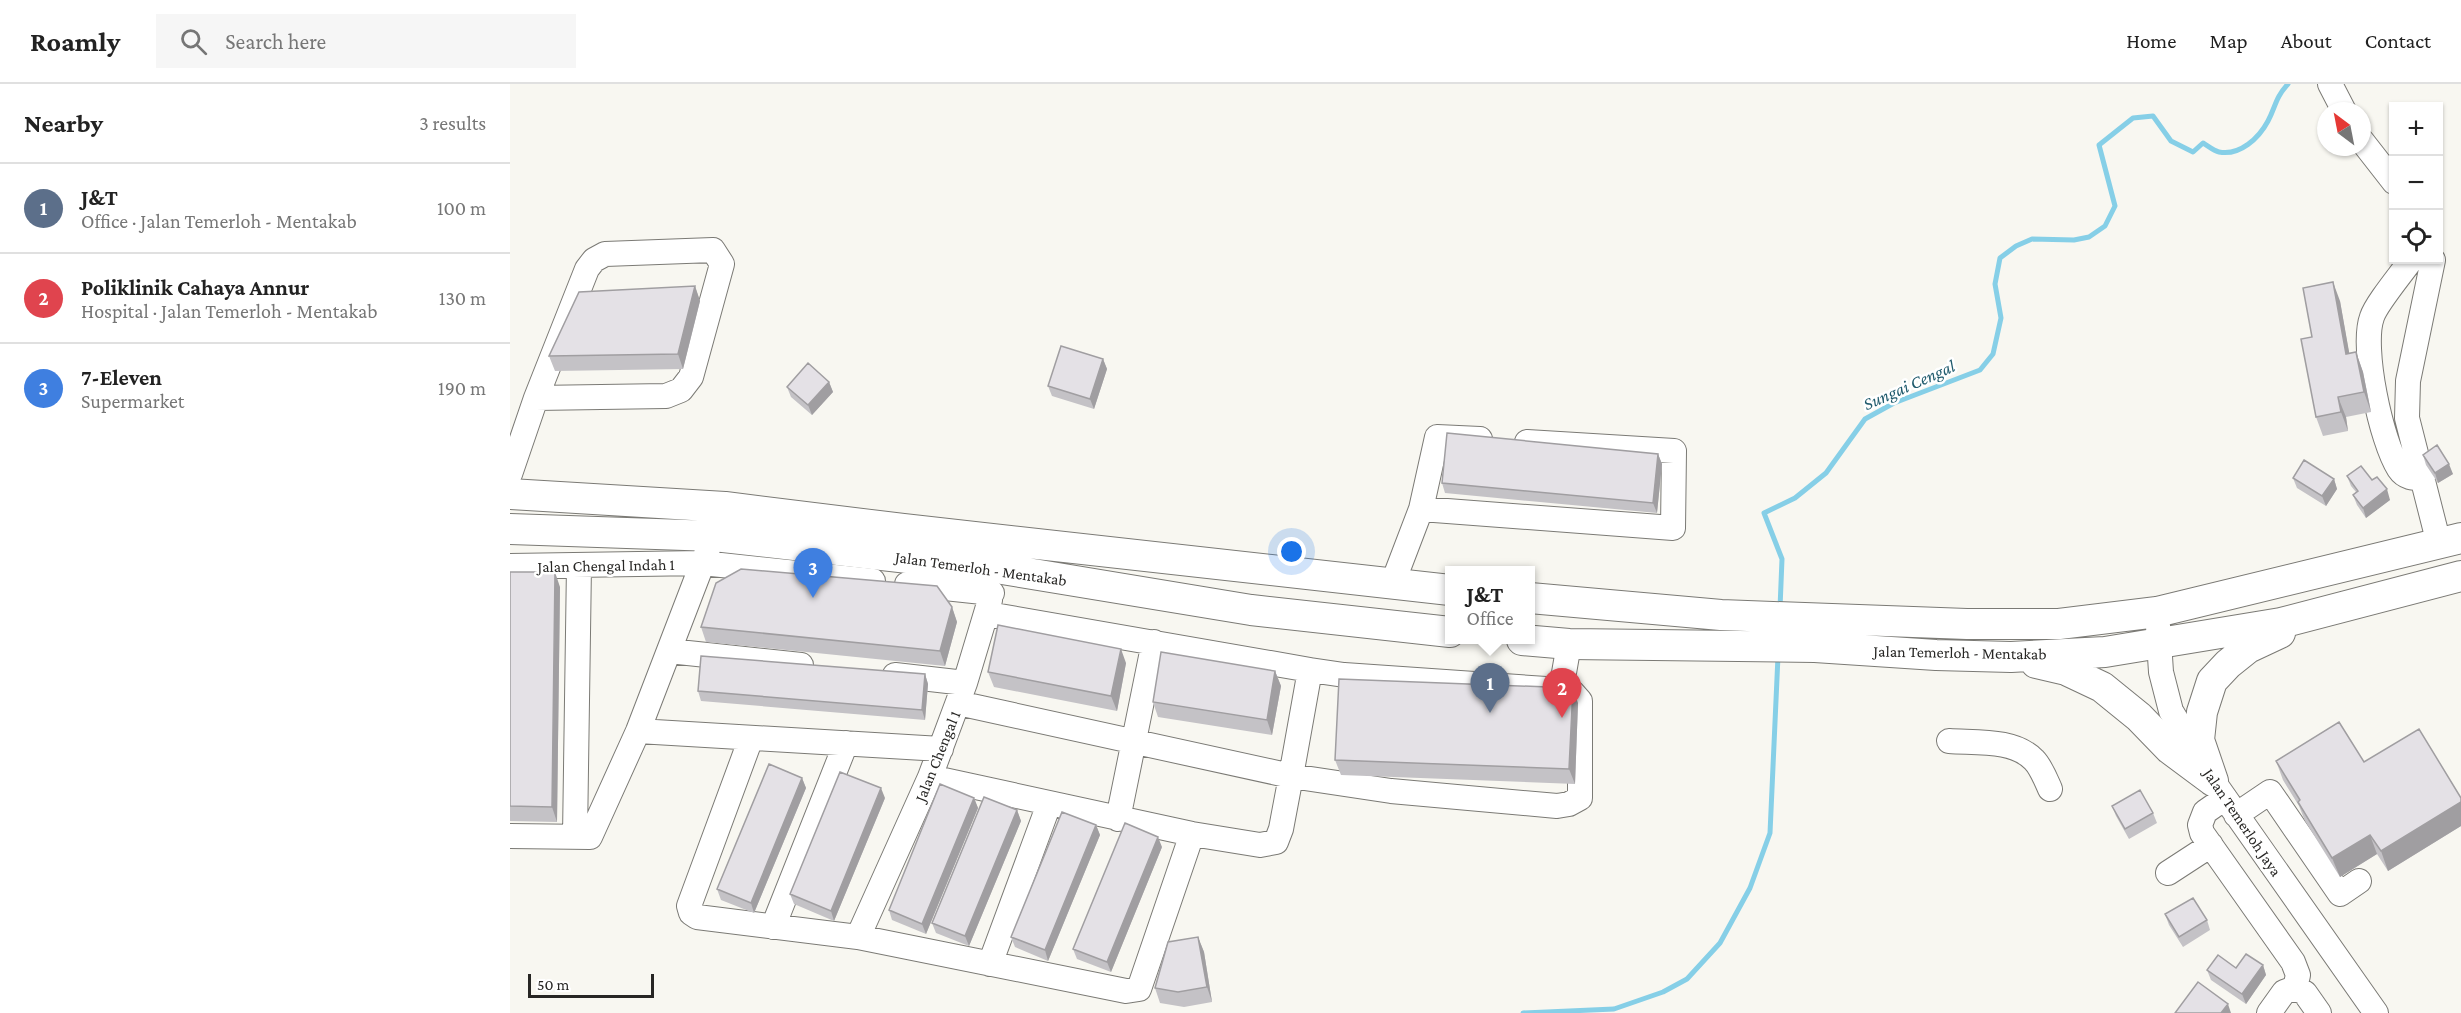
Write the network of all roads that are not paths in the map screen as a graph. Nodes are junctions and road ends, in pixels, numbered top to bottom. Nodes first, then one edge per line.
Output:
1 (2330, 84) edge
2 (2339, 102) edge
3 (2371, 153) edge
4 (2389, 176) edge
5 (2408, 264) edge
6 (2432, 264) edge
7 (536, 398) junction
8 (510, 474) edge
9 (2423, 478) junction
10 (510, 494) edge
11 (1421, 509) junction
12 (510, 529) edge
13 (714, 536) junction
14 (2450, 541) edge
15 (702, 563) junction
16 (579, 565) junction
17 (510, 566) edge
18 (2461, 576) edge
19 (2282, 581) junction
20 (1392, 585) junction
21 (1445, 590) edge
22 (992, 591) junction
23 (1535, 607) edge
24 (2157, 612) junction
25 (2318, 614) junction
26 (1445, 632) edge
27 (1816, 633) junction
28 (1535, 641) edge
29 (1154, 642) junction
30 (1569, 644) junction
31 (2160, 644) junction
32 (669, 651) junction
33 (2011, 657) junction
34 (823, 667) edge
35 (1310, 670) junction
36 (870, 673) edge
37 (1562, 690) junction
38 (962, 693) junction
39 (638, 731) junction
40 (751, 738) junction
41 (1948, 741) dead end
42 (1134, 742) junction
43 (846, 743) junction
44 (940, 749) junction
45 (1291, 776) junction
46 (930, 777) junction
47 (2050, 789) dead end
48 (2225, 798) junction
49 (1049, 804) junction
50 (1118, 819) junction
51 (1192, 834) junction
52 (510, 836) edge
53 (574, 836) junction
54 (2211, 845) junction
55 (2168, 873) dead end
56 (2359, 881) dead end
57 (773, 927) junction
58 (858, 938) junction
59 (990, 963) junction
60 (2289, 990) junction
61 (2269, 1013) edge
62 (2319, 1013) edge
63 (2376, 1013) edge

1 - 2 street
3 - 4 street
5 - 9 street
6 - 9 street
7 - 7 street
7 - 8 street
9 - 14 street
10 - 20 main road, Jalan Temerloh - Mentakab
11 - 11 street
11 - 20 street
12 - 13 main road, Jalan Temerloh - Mentakab
13 - 15 street
13 - 22 main road, Jalan Temerloh - Mentakab
14 - 19 main road, Jalan Temerloh - Mentakab
15 - 16 street, Jalan Chengal Indah 1
15 - 22 street, Jalan Chengal Indah 1
15 - 32 street
16 - 17 street, Jalan Chengal Indah 1
16 - 53 street
18 - 25 main road, Jalan Temerloh - Mentakab
19 - 24 main road, Jalan Temerloh - Mentakab
19 - 25 main road
20 - 21 main road, Jalan Temerloh - Mentakab
22 - 26 main road, Jalan Temerloh - Mentakab
22 - 29 street, Jalan Chengal Indah 1
22 - 38 street, Jalan Chengal 1
23 - 27 main road, Jalan Temerloh - Mentakab
24 - 27 main road, Jalan Temerloh - Mentakab
24 - 31 street, Jalan Temerloh Jaya
25 - 31 main road, Jalan Temerloh - Mentakab
25 - 48 main road
27 - 30 main road, Jalan Temerloh - Mentakab
27 - 33 main road, Jalan Temerloh - Mentakab
28 - 30 main road, Jalan Temerloh - Mentakab
29 - 35 street, Jalan Chengal Indah 1
29 - 42 street
30 - 37 street
31 - 33 main road, Jalan Temerloh - Mentakab
31 - 48 street, Jalan Temerloh Jaya
32 - 34 street
32 - 39 street
33 - 48 main road
35 - 37 street, Jalan Chengal Indah 1
35 - 45 street
36 - 38 street
37 - 45 street
38 - 42 street
38 - 44 street, Jalan Chengal 1
39 - 40 street
39 - 53 street
40 - 43 street
40 - 57 street
41 - 47 street
42 - 45 street
42 - 50 street
43 - 44 street
43 - 57 street
44 - 46 street, Jalan Chengal 1
45 - 51 street
46 - 49 street
46 - 58 street, Jalan Chengal 1
48 - 54 street
48 - 56 street
48 - 63 street, Jalan Temerloh Jaya
49 - 50 street
49 - 59 street
50 - 51 street
51 - 59 street
52 - 53 street
54 - 55 street
54 - 60 street
57 - 58 street
58 - 59 street
60 - 61 street
60 - 62 street

